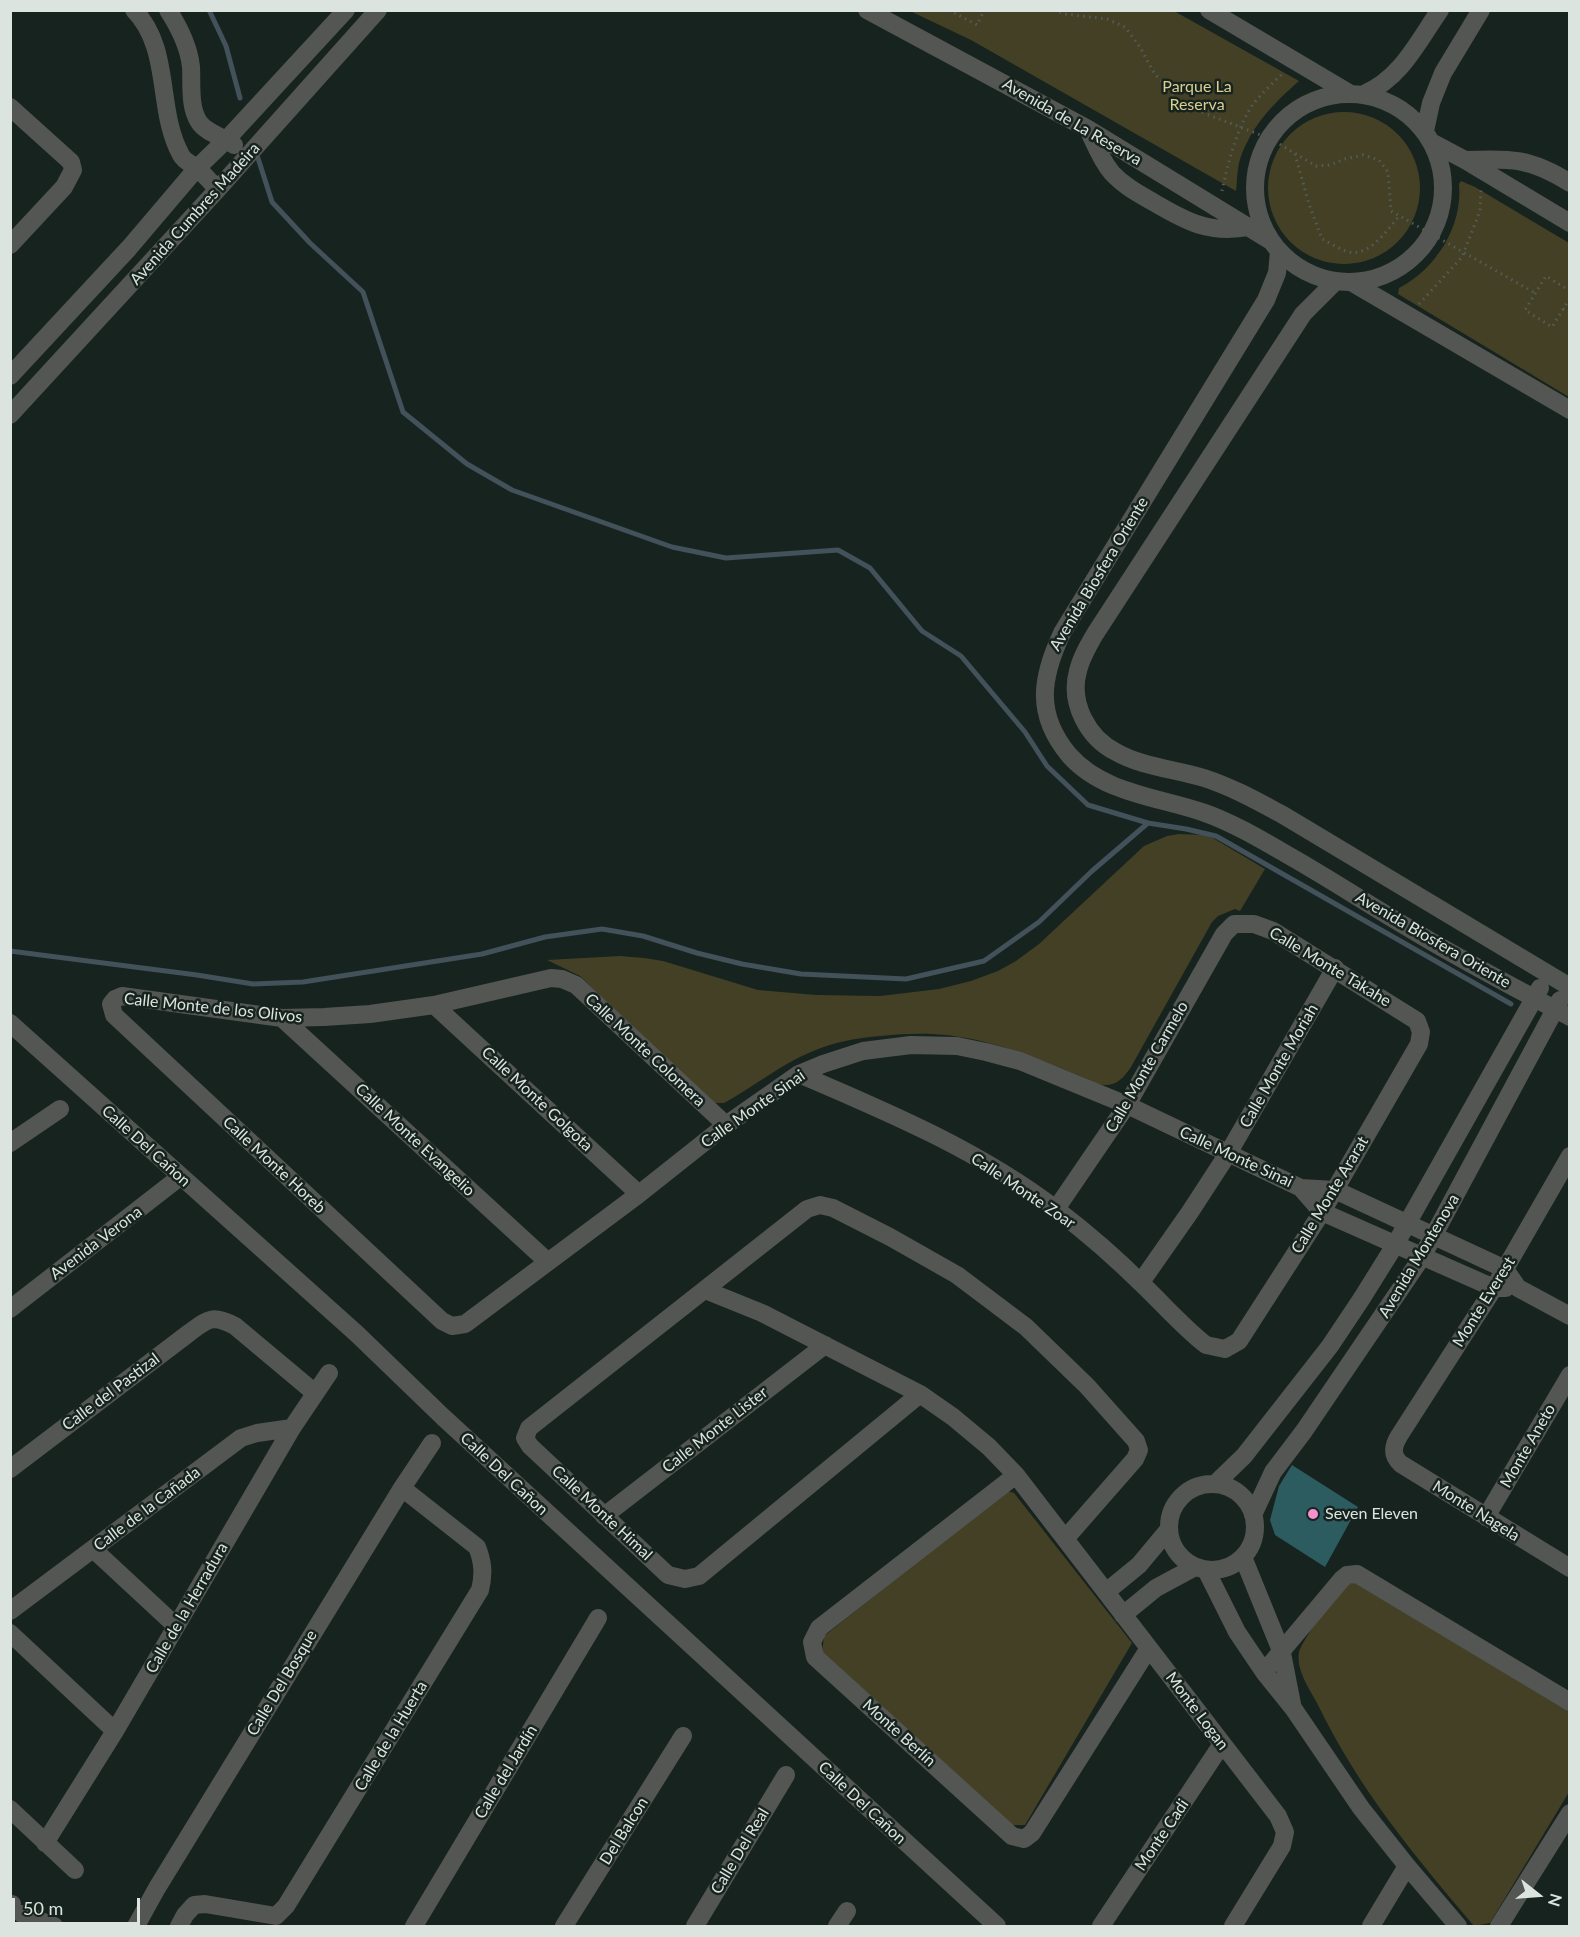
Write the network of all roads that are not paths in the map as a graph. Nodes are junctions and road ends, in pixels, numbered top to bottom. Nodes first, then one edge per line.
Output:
1 (134, 10) edge
2 (168, 10) edge
3 (346, 10) edge
4 (378, 10) edge
5 (867, 10) edge
6 (1209, 10) edge
7 (1440, 10) edge
8 (1481, 10) edge
9 (191, 81) junction
10 (163, 85) junction
11 (1357, 94) junction
12 (10, 107) edge
13 (1088, 129) junction
14 (1429, 137) junction
15 (227, 139) junction
16 (248, 155) junction
17 (1465, 160) junction
18 (197, 168) junction
19 (1569, 183) edge
20 (218, 189) junction
21 (1569, 223) edge
22 (1249, 227) junction
23 (10, 245) edge
24 (1275, 246) junction
25 (1343, 282) junction
26 (10, 376) edge
27 (1569, 410) edge
28 (10, 415) edge
29 (1234, 924) joint
30 (1335, 968) junction
31 (1548, 974) junction
32 (562, 979) joint
33 (1569, 987) edge
34 (1534, 998) junction
35 (112, 1001) joint
36 (434, 1005) junction
37 (1562, 1013) edge
38 (282, 1018) junction
39 (10, 1023) edge
40 (1420, 1026) joint
41 (799, 1074) junction
42 (1127, 1106) junction
43 (60, 1109) dead end
44 (726, 1125) junction
45 (14, 1135) edge
46 (1229, 1152) junction
47 (1569, 1156) edge
48 (180, 1177) junction
49 (1301, 1188) junction
50 (1335, 1190) junction
51 (639, 1194) junction
52 (1056, 1209) junction
53 (1322, 1212) junction
54 (1407, 1224) junction
55 (1433, 1236) junction
56 (1395, 1245) junction
57 (1422, 1257) junction
58 (548, 1262) junction
59 (1505, 1269) junction
60 (1141, 1282) junction
61 (1494, 1288) junction
62 (1518, 1288) junction
63 (705, 1290) junction
64 (10, 1309) edge
65 (1569, 1316) edge
66 (447, 1324) joint
67 (825, 1345) junction
68 (1219, 1349) joint
69 (329, 1373) dead end
70 (1569, 1375) edge
71 (315, 1393) junction
72 (920, 1394) junction
73 (292, 1428) junction
74 (432, 1443) dead end
75 (1394, 1446) joint
76 (10, 1469) edge
77 (1016, 1475) junction
78 (1215, 1484) junction
79 (402, 1488) junction
80 (1253, 1515) junction
81 (604, 1516) junction
82 (1486, 1517) junction
83 (1169, 1529) junction
84 (1065, 1539) junction
85 (93, 1549) junction
86 (1243, 1557) junction
87 (1201, 1568) junction
88 (1569, 1568) edge
89 (1106, 1592) junction
90 (10, 1611) edge
91 (1123, 1615) junction
92 (598, 1618) dead end
93 (176, 1626) junction
94 (10, 1633) edge
95 (1149, 1648) junction
96 (1282, 1653) junction
97 (1264, 1672) junction
98 (1569, 1702) edge
99 (1293, 1708) junction
100 (116, 1731) junction
101 (683, 1736) dead end
102 (1222, 1744) junction
103 (786, 1775) dead end
104 (10, 1809) edge
105 (1569, 1813) edge
106 (45, 1844) junction
107 (1407, 1866) junction
108 (75, 1870) dead end
109 (17, 1911) edge
110 (182, 1921) edge
111 (54, 1926) edge
112 (136, 1926) edge
113 (414, 1926) edge
114 (564, 1926) edge
115 (695, 1926) edge
116 (997, 1926) edge
117 (1101, 1926) edge
118 (1233, 1926) edge
119 (1371, 1926) edge
120 (1458, 1926) edge
121 (1499, 1926) edge

1 - 10 street
2 - 9 street
3 - 15 street, Avenida Cumbres Madeira
4 - 16 street, Avenida Cumbres Madeira
5 - 13 street, Avenida de La Reserva
6 - 11 street, Avenida de La Reserva
7 - 11 street
8 - 14 street
9 - 10 street
9 - 15 street
10 - 18 street
11 - 14 street, Avenida de La Reserva
11 - 24 street, Avenida de La Reserva
12 - 23 street
13 - 22 street, Avenida de La Reserva
13 - 22 street
14 - 17 street, Avenida de La Reserva
14 - 25 street, Avenida de La Reserva
15 - 16 street
15 - 18 street, Avenida Cumbres Madeira
16 - 20 street, Avenida Cumbres Madeira
17 - 19 street
17 - 21 street, Avenida de La Reserva
18 - 20 street
18 - 26 street, Avenida Cumbres Madeira
20 - 28 street, Avenida Cumbres Madeira
22 - 24 street, Avenida de La Reserva
24 - 25 street, Avenida de La Reserva
24 - 34 street, Avenida Biosfera Oriente
25 - 27 street, Avenida de La Reserva
25 - 31 street, Avenida Biosfera Oriente
29 - 30 street, Calle Monte Takahe
29 - 42 street, Calle Monte Carmelo
30 - 40 street, Calle Monte Takahe
30 - 46 street, Calle Monte Moriah
31 - 33 street, Avenida Biosfera Oriente
31 - 34 street, Avenida Montenova
32 - 36 street, Calle Monte de los Olivos
32 - 44 street, Calle Monte Colomera
33 - 37 street, Avenida Montenova
34 - 37 street, Avenida Biosfera Oriente
34 - 54 street, Avenida Montenova
35 - 38 street, Calle Monte de los Olivos
35 - 66 street, Calle Monte Horeb
36 - 38 street, Calle Monte de los Olivos
36 - 51 street, Calle Monte Golgota
37 - 55 street, Avenida Montenova
38 - 58 street, Calle Monte Evangelio
39 - 48 street, Calle Del Cañon
40 - 50 street, Calle Monte Ararat
41 - 42 street, Calle Monte Sinai
41 - 44 street, Calle Monte Sinai
41 - 52 street, Calle Monte Zoar
42 - 46 street, Calle Monte Sinai
42 - 52 street, Calle Monte Carmelo
43 - 45 street
44 - 51 street, Calle Monte Sinai
46 - 49 street, Calle Monte Sinai
46 - 60 street, Calle Monte Moriah
47 - 59 street, Monte Everest
48 - 64 street, Avenida Verona
48 - 116 street, Calle Del Cañon
49 - 50 street
49 - 53 street
50 - 53 street, Calle Monte Ararat
50 - 54 street
51 - 58 street, Calle Monte Sinai
52 - 60 street, Calle Monte Zoar
53 - 56 street
53 - 68 street, Calle Monte Ararat
54 - 55 street
54 - 56 street, Avenida Montenova
55 - 57 street, Avenida Montenova
55 - 59 street
56 - 57 street
56 - 78 street, Avenida Montenova
57 - 61 street
57 - 80 street, Avenida Montenova
58 - 66 street, Calle Monte Sinai
59 - 61 street, Monte Everest
59 - 62 street
60 - 68 street, Calle Monte Zoar
61 - 62 street
61 - 75 street, Monte Everest
62 - 65 street
63 - 67 street, Monte Logan
63 - 81 street, Calle Monte Himal
63 - 84 street
67 - 72 street, Monte Logan
67 - 81 street, Calle Monte Lister
69 - 71 street, Calle de la Herradura
70 - 82 street, Monte Aneto
71 - 73 street, Calle de la Herradura
71 - 76 street, Calle del Pastizal
72 - 77 street, Monte Logan
72 - 81 street, Calle Monte Himal
73 - 85 street, Calle de la Cañada
73 - 93 street, Calle de la Herradura
74 - 79 street, Calle Del Bosque
75 - 82 street, Monte Nagela
77 - 84 street, Monte Logan
77 - 95 street, Monte Berlín
78 - 80 street
78 - 83 street
79 - 110 street, Calle de la Huerta
79 - 112 street, Calle Del Bosque
80 - 86 street
82 - 88 street, Monte Nagela
83 - 87 street
83 - 89 street
84 - 89 street, Monte Logan
85 - 90 street, Calle de la Cañada
85 - 93 street
86 - 87 street
86 - 96 street
87 - 91 street
87 - 97 street
89 - 91 street, Monte Logan
91 - 95 street, Monte Logan
92 - 113 street, Calle del Jardín
93 - 100 street, Calle de la Herradura
94 - 100 street
95 - 102 street, Monte Logan
96 - 97 street
96 - 98 street
96 - 99 street
97 - 99 street
99 - 107 street
100 - 106 street, Calle de la Herradura
101 - 114 street, Del Balcon
102 - 117 street, Monte Cadi
102 - 118 street, Monte Logan
103 - 115 street, Calle Del Real
104 - 106 street
105 - 121 street
106 - 108 street
107 - 119 street
107 - 120 street
109 - 111 street

